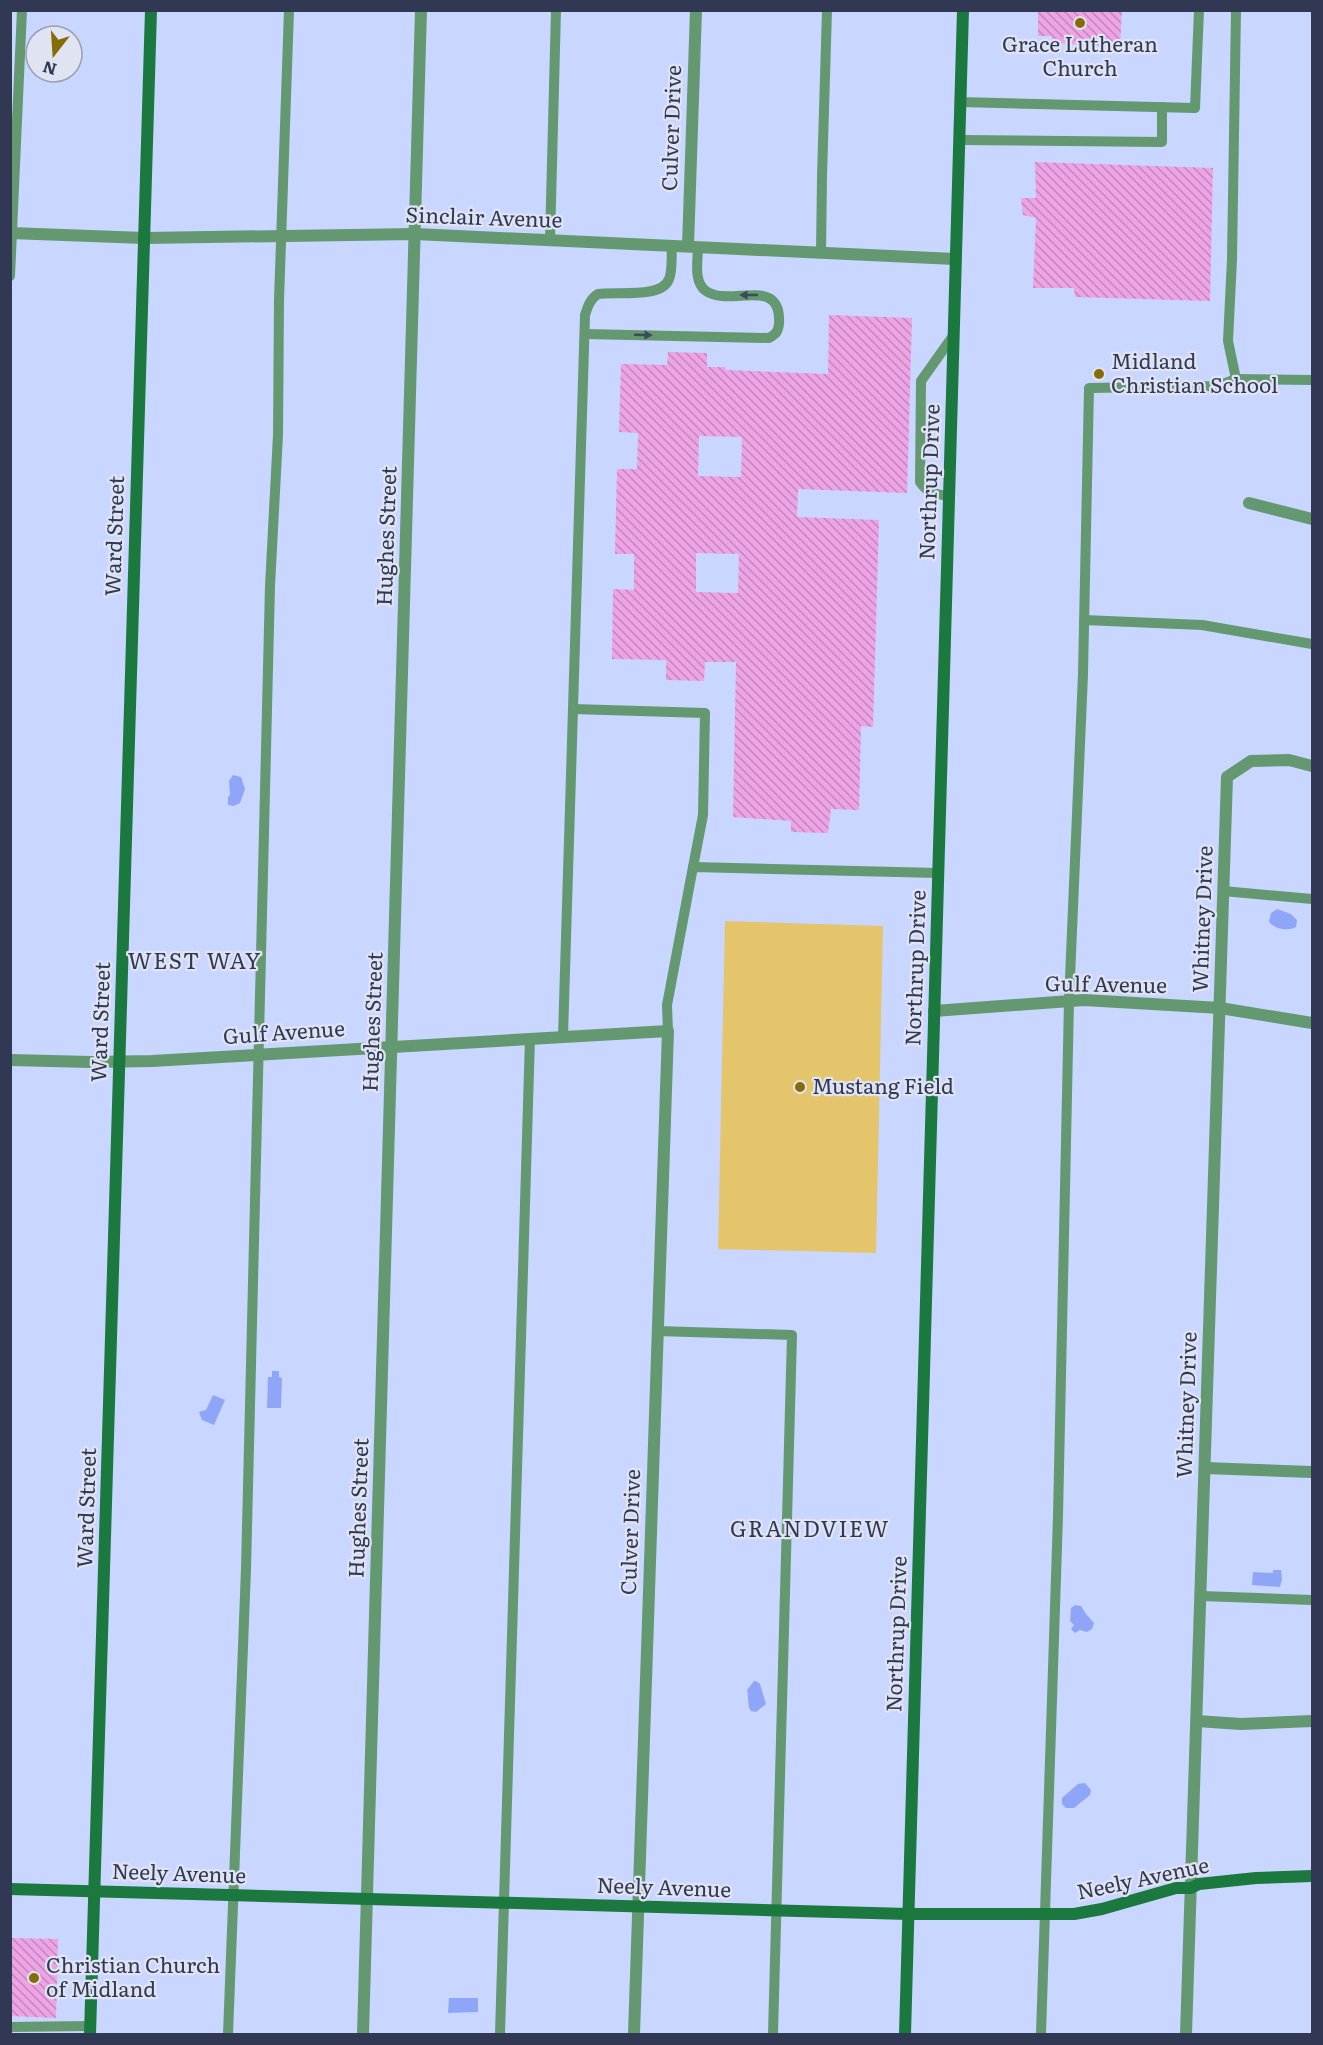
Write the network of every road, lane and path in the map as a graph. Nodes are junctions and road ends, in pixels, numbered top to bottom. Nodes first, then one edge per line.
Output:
1 (22, 10) edge
2 (151, 10) edge
3 (290, 10) edge
4 (422, 10) edge
5 (555, 10) edge
6 (696, 10) edge
7 (827, 10) edge
8 (963, 10) edge
9 (1198, 10) edge
10 (1236, 10) edge
11 (960, 102) junction
12 (1162, 107) junction
13 (959, 140) junction
14 (11, 233) edge
15 (415, 234) junction
16 (282, 235) junction
17 (144, 238) junction
18 (550, 240) junction
19 (672, 246) junction
20 (693, 247) junction
21 (821, 253) junction
22 (955, 259) junction
23 (10, 276) edge
24 (585, 334) junction
25 (953, 336) junction
26 (1236, 379) junction
27 (1312, 380) edge
28 (949, 496) junction
29 (1249, 503) dead end
30 (1312, 519) edge
31 (1084, 620) junction
32 (1312, 644) edge
33 (573, 709) junction
34 (1312, 766) edge
35 (693, 867) junction
36 (938, 873) junction
37 (1223, 891) junction
38 (1312, 899) edge
39 (1069, 1001) junction
40 (1220, 1008) junction
41 (934, 1011) junction
42 (1312, 1023) edge
43 (668, 1031) junction
44 (563, 1037) junction
45 (530, 1038) junction
46 (392, 1046) junction
47 (258, 1054) junction
48 (10, 1060) edge
49 (119, 1061) junction
50 (657, 1331) junction
51 (1205, 1468) junction
52 (1312, 1472) edge
53 (1201, 1596) junction
54 (1312, 1600) edge
55 (1312, 1721) edge
56 (1197, 1722) junction
57 (1312, 1876) edge
58 (1191, 1888) junction
59 (10, 1889) edge
60 (95, 1891) junction
61 (233, 1895) junction
62 (367, 1899) junction
63 (504, 1903) junction
64 (638, 1907) junction
65 (777, 1911) junction
66 (908, 1914) junction
67 (1045, 1915) junction
68 (10, 2027) edge
69 (90, 2030) edge
70 (228, 2034) edge
71 (363, 2034) edge
72 (500, 2034) edge
73 (634, 2034) edge
74 (773, 2034) edge
75 (905, 2034) edge
76 (1041, 2034) edge
77 (1186, 2034) edge

1 - 14 lane
2 - 17 street, Ward Street
3 - 16 lane
4 - 15 street, Hughes Street
5 - 18 lane
6 - 20 street, Culver Drive
7 - 21 lane
8 - 11 street, Northrup Drive
9 - 12 lane
10 - 26 lane
11 - 12 lane
11 - 13 street, Northrup Drive
12 - 13 lane
13 - 22 street, Northrup Drive
14 - 17 street, Sinclair Avenue
14 - 23 lane
15 - 16 street, Sinclair Avenue
15 - 18 street, Sinclair Avenue
15 - 46 street, Hughes Street
16 - 17 street, Sinclair Avenue
16 - 47 lane
17 - 49 street, Ward Street
18 - 19 street, Sinclair Avenue
19 - 20 street, Sinclair Avenue
19 - 24 lane
20 - 21 street, Sinclair Avenue
24 -> 20 lane
21 - 22 street, Sinclair Avenue
22 - 25 street, Northrup Drive
24 - 33 lane
25 - 28 street, Northrup Drive
25 - 28 lane
26 - 27 lane
26 - 31 lane
28 - 36 street, Northrup Drive
29 - 30 street
31 - 32 lane
31 - 39 lane
33 - 35 lane
33 - 44 lane
34 - 37 street, Whitney Drive
35 - 36 lane
35 - 43 lane
36 - 41 street, Northrup Drive
37 - 38 lane
37 - 40 street, Whitney Drive
39 - 40 street, Gulf Avenue
39 - 41 street, Gulf Avenue
39 - 67 lane
40 - 42 street, Gulf Avenue
40 - 51 street, Whitney Drive
41 - 66 street, Northrup Drive
43 - 44 street, Gulf Avenue
43 - 50 street, Culver Drive
44 - 45 street, Gulf Avenue
45 - 46 street, Gulf Avenue
45 - 63 lane
46 - 47 street, Gulf Avenue
46 - 62 street, Hughes Street
47 - 49 street, Gulf Avenue
47 - 61 lane
48 - 49 street, Gulf Avenue
49 - 60 street, Ward Street
50 - 64 street, Culver Drive
50 - 65 lane
51 - 52 street
51 - 53 street, Whitney Drive
53 - 54 lane
53 - 56 street, Whitney Drive
55 - 56 street
56 - 58 street, Whitney Drive
57 - 58 street, Neely Avenue
58 - 67 street, Neely Avenue
58 - 77 street, Whitney Drive
59 - 60 street, Neely Avenue
60 - 61 street, Neely Avenue
60 - 69 street, Ward Street
61 - 62 street, Neely Avenue
61 - 70 lane
62 - 63 street, Neely Avenue
62 - 71 street, Hughes Street
63 - 64 street, Neely Avenue
63 - 72 lane
64 - 65 street, Neely Avenue
64 - 73 street, Culver Drive
65 - 66 street, Neely Avenue
65 - 74 lane
66 - 67 street, Neely Avenue
66 - 75 street, Northrup Drive
67 - 76 lane
68 - 69 lane

